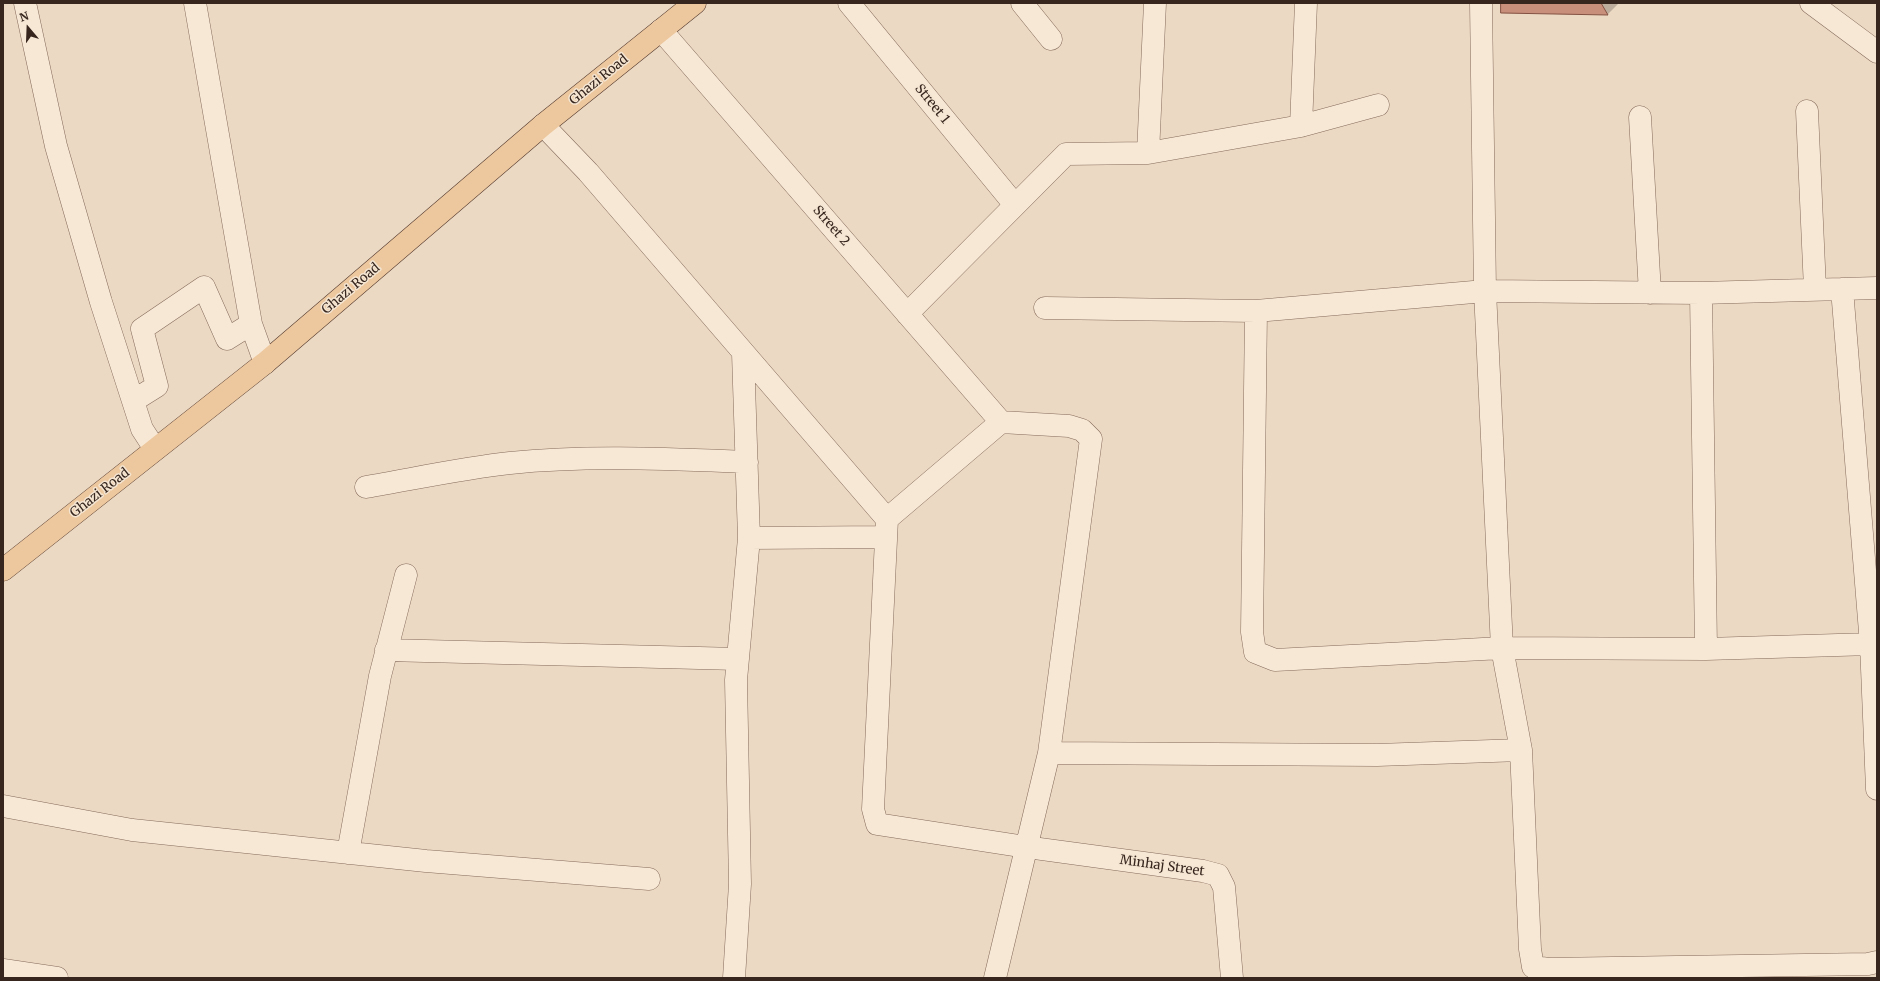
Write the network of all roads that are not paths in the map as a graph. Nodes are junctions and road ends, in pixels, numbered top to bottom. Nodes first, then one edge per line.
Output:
1 (25, 3) edge
2 (195, 3) edge
3 (695, 3) edge
4 (849, 3) edge
5 (1022, 3) edge
6 (1154, 3) edge
7 (1306, 3) edge
8 (1481, 3) edge
9 (1811, 3) edge
10 (661, 30) junction
11 (1051, 39) dead end
12 (1877, 52) edge
13 (1378, 105) dead end
14 (1807, 111) dead end
15 (1640, 117) dead end
16 (543, 125) junction
17 (1301, 126) junction
18 (1148, 153) junction
19 (1015, 205) junction
20 (1842, 288) junction
21 (1877, 288) edge
22 (1815, 290) junction
23 (1485, 291) junction
24 (1650, 293) junction
25 (1701, 293) junction
26 (1045, 308) dead end
27 (1256, 311) junction
28 (907, 314) junction
29 (251, 324) junction
30 (743, 353) junction
31 (264, 363) junction
32 (133, 401) junction
33 (1001, 422) junction
34 (155, 449) junction
35 (747, 462) junction
36 (366, 487) dead end
37 (886, 528) junction
38 (749, 538) junction
39 (3, 570) edge
40 (406, 575) dead end
41 (1871, 644) junction
42 (1502, 648) junction
43 (1706, 649) junction
44 (386, 650) junction
45 (738, 659) junction
46 (1521, 750) junction
47 (1049, 753) junction
48 (1877, 789) edge
49 (3, 806) edge
50 (1026, 848) junction
51 (348, 853) junction
52 (649, 880) dead end
53 (1877, 962) edge
54 (3, 970) edge
55 (57, 978) edge
56 (734, 978) edge
57 (995, 978) edge
58 (1232, 978) edge

1 - 32 street
2 - 29 street
3 - 10 main road, Ghazi Road
4 - 19 street, Street 1
5 - 11 street
6 - 18 street
7 - 17 street
8 - 23 street
9 - 12 street
10 - 16 main road, Ghazi Road
10 - 28 street, Street 2
13 - 17 street
14 - 22 street
15 - 24 street
16 - 30 street
16 - 31 main road, Ghazi Road
17 - 18 street
18 - 19 street
19 - 28 street
20 - 21 street
20 - 22 street
20 - 41 street
22 - 25 street
23 - 24 street
23 - 27 street
23 - 42 street
24 - 25 street
25 - 43 street
26 - 27 street
27 - 42 street
28 - 33 street, Street 2
29 - 31 street
29 - 32 street
30 - 35 street
30 - 37 street
31 - 34 main road, Ghazi Road
32 - 34 street
33 - 37 street
33 - 47 street
34 - 39 main road, Ghazi Road
35 - 36 street
35 - 38 street
37 - 38 street
37 - 50 street
38 - 45 street
40 - 44 street
41 - 43 street
41 - 48 street
42 - 43 street
42 - 46 street
44 - 45 street
44 - 51 street
45 - 56 street
46 - 47 street
46 - 53 street
47 - 50 street
49 - 51 street
50 - 57 street
50 - 58 street, Minhaj Street
51 - 52 street
54 - 55 street

